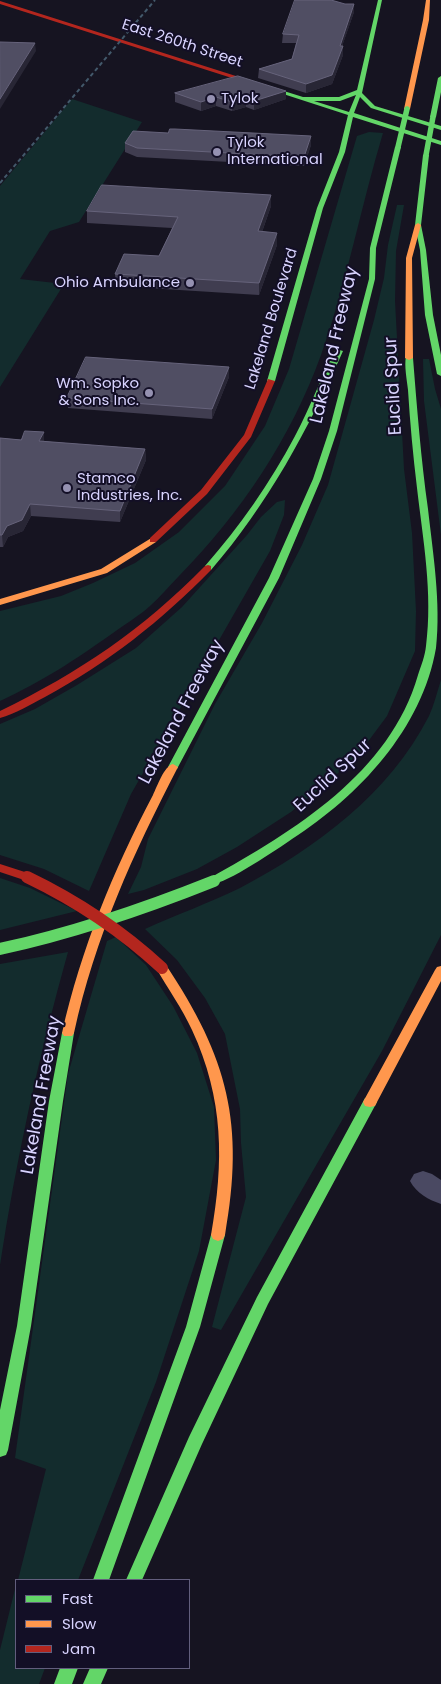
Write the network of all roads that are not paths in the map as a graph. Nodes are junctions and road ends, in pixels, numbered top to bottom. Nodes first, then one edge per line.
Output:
1 (380, 0) edge
2 (417, 0) edge
3 (428, 0) edge
4 (0, 2) edge
5 (426, 20) junction
6 (441, 78) edge
7 (360, 92) junction
8 (303, 99) junction
9 (351, 114) junction
10 (441, 128) edge
11 (441, 142) edge
12 (418, 225) junction
13 (373, 248) junction
14 (360, 278) dead end
15 (343, 339) dead end
16 (441, 374) edge
17 (0, 602) edge
18 (0, 715) edge
19 (0, 868) edge
20 (0, 949) edge
21 (441, 970) edge
22 (0, 1450) edge
23 (101, 1579) edge
24 (134, 1579) edge
25 (69, 1669) edge
26 (99, 1669) edge
27 (63, 1684) edge
28 (92, 1684) edge

1 - 7 main road, Lakeland Boulevard
2 - 5 main road
3 - 5 main road, Lakeland Freeway
4 - 8 main road, East 260th Street
5 - 13 main road, Lakeland Freeway, bridge
6 - 12 main road, bridge
7 - 8 main road
7 - 9 main road, Lakeland Boulevard
7 - 10 main road
8 - 9 main road, East 260th Street
9 - 11 main road, East 260th Street
9 - 17 main road, Lakeland Boulevard
12 - 16 main road
12 - 20 main road, Euclid Spur, bridge
13 - 14 main road
13 - 22 main road, Lakeland Freeway
15 - 18 main road
19 - 23 main road, bridge
21 - 24 main road
25 - 27 main road
26 - 28 main road

